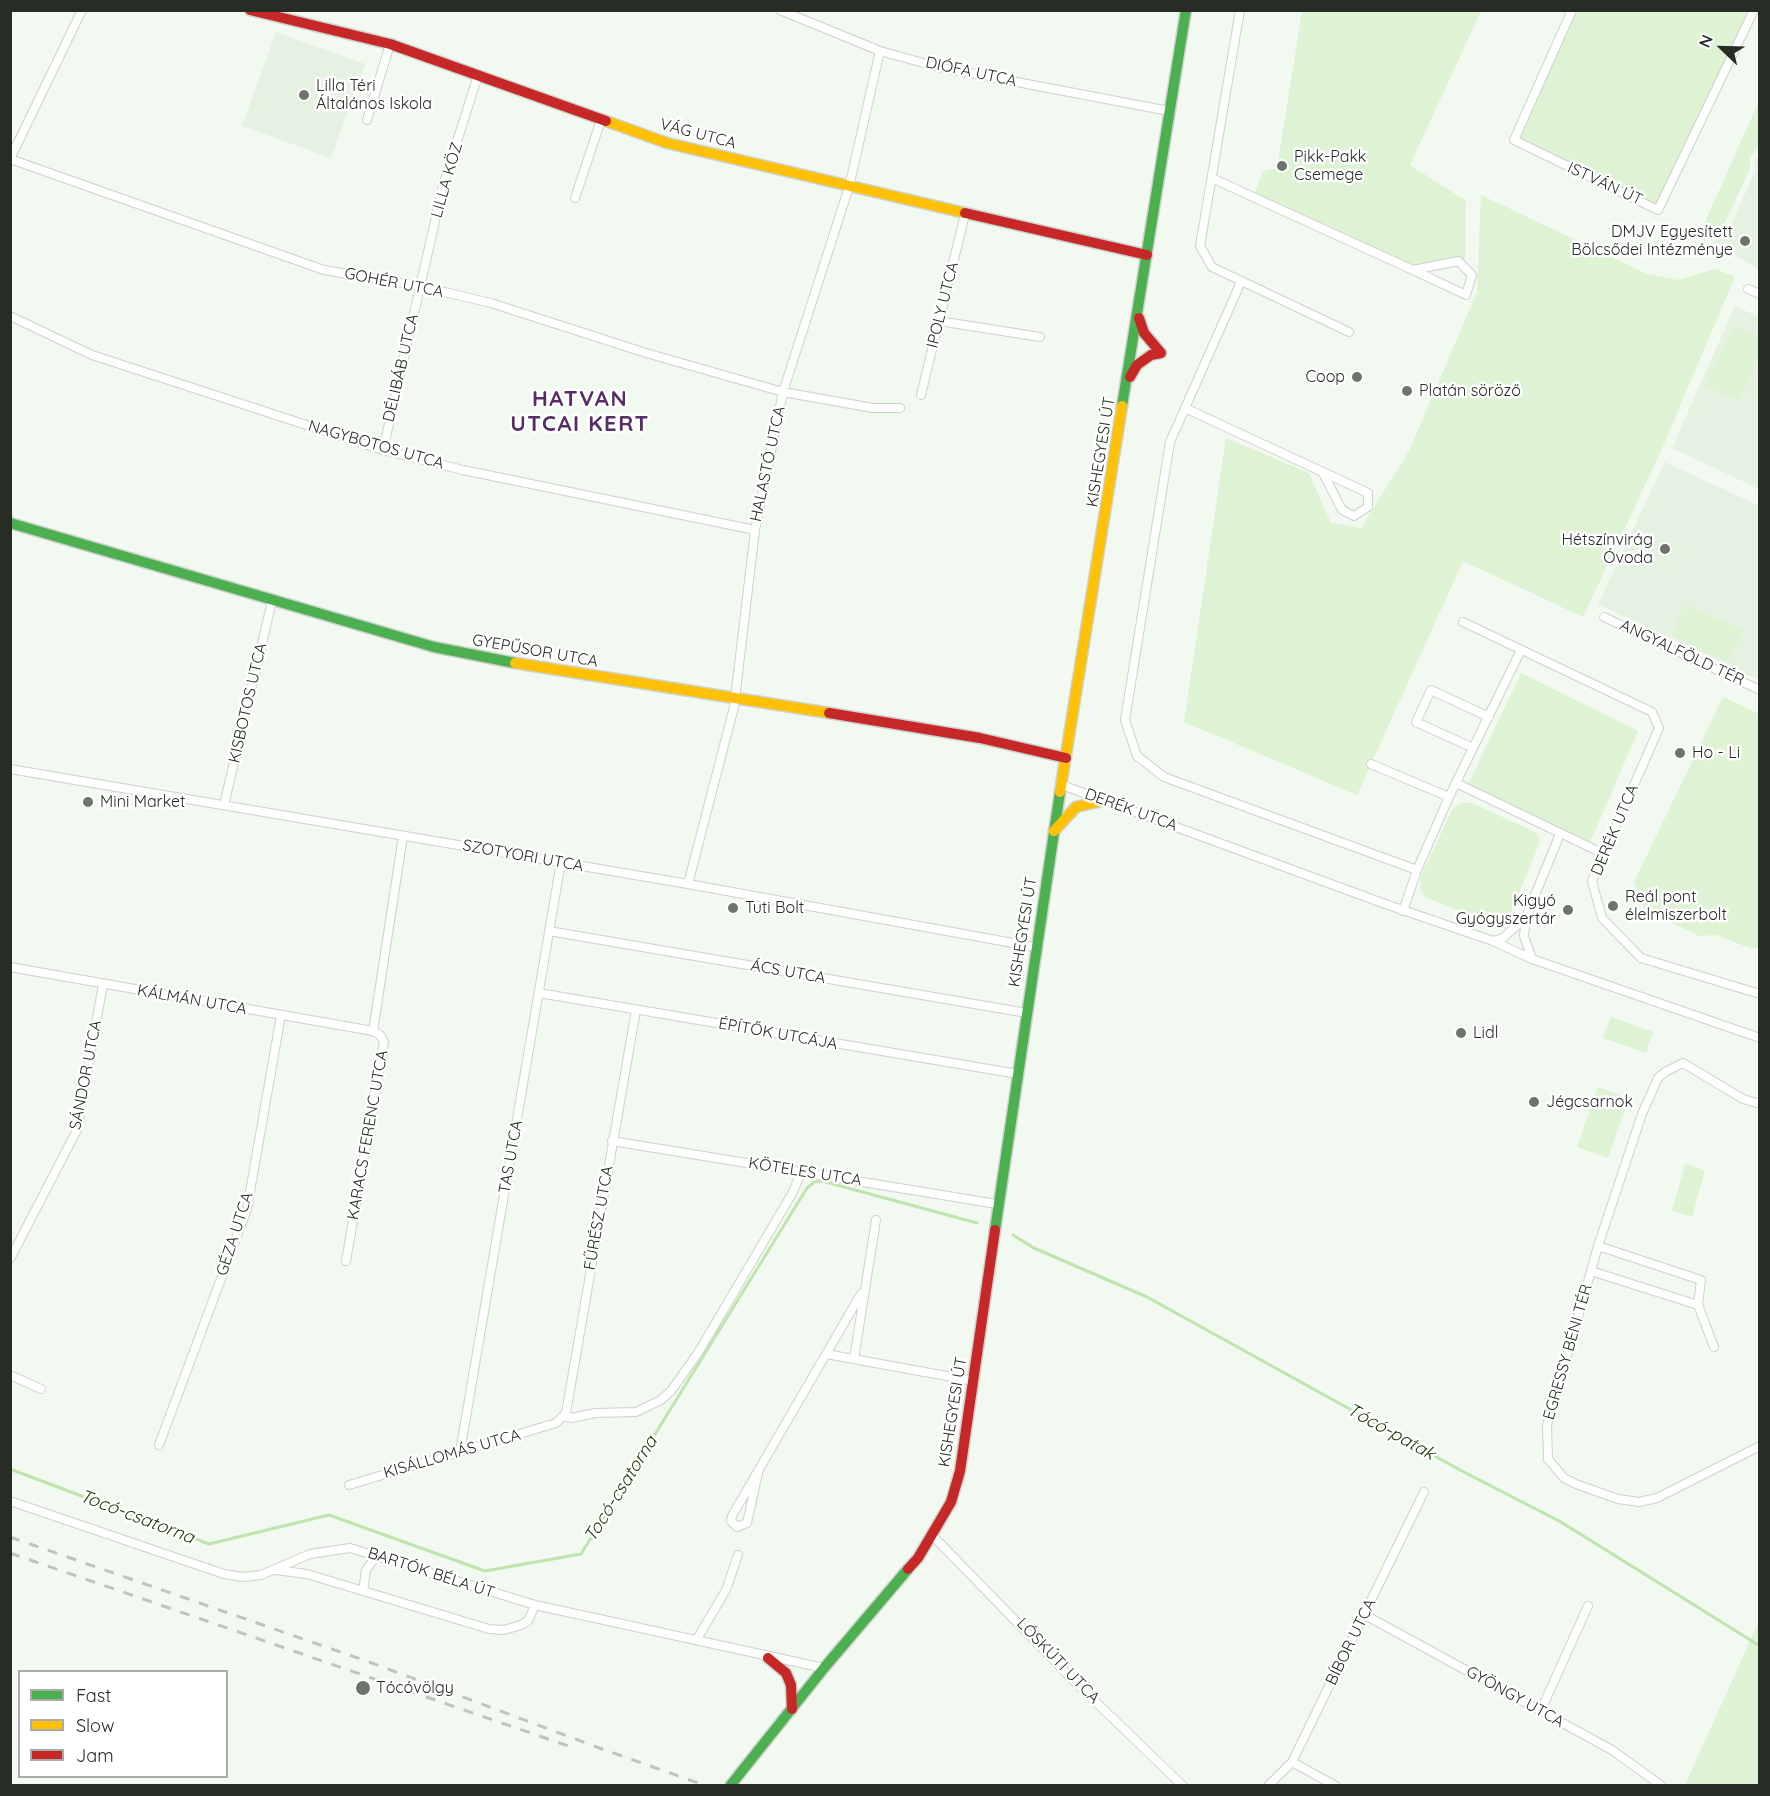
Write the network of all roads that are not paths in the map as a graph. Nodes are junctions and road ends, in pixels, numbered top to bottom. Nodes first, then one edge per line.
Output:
1 (82, 10) edge
2 (250, 10) edge
3 (780, 10) edge
4 (1186, 10) edge
5 (1240, 10) edge
6 (1572, 10) edge
7 (1754, 10) edge
8 (390, 44) junction
9 (880, 51) junction
10 (478, 75) junction
11 (1169, 111) junction
12 (367, 120) dead end
13 (601, 120) junction
14 (14, 141) edge
15 (10, 159) edge
16 (1212, 178) junction
17 (849, 187) junction
18 (575, 198) dead end
19 (966, 214) junction
20 (1147, 255) junction
21 (1413, 270) junction
22 (1241, 282) junction
23 (419, 286) junction
24 (1748, 289) dead end
25 (1760, 294) edge
26 (1138, 313) junction
27 (10, 316) edge
28 (939, 321) junction
29 (1349, 332) dead end
30 (1040, 337) dead end
31 (1128, 380) junction
32 (783, 392) junction
33 (921, 396) dead end
34 (900, 408) dead end
35 (1185, 408) junction
36 (383, 450) junction
37 (1323, 473) junction
38 (10, 523) edge
39 (754, 530) junction
40 (272, 601) junction
41 (1605, 617) dead end
42 (1463, 622) dead end
43 (1521, 650) junction
44 (1760, 690) edge
45 (734, 696) junction
46 (1488, 717) junction
47 (1473, 748) junction
48 (1066, 758) junction
49 (1371, 764) dead end
50 (10, 769) edge
51 (1456, 783) junction
52 (1062, 784) junction
53 (1449, 797) junction
54 (1106, 800) junction
55 (224, 805) junction
56 (1054, 831) junction
57 (1560, 834) junction
58 (403, 836) junction
59 (1604, 854) junction
60 (561, 862) junction
61 (1417, 870) junction
62 (688, 884) junction
63 (1403, 911) junction
64 (1526, 917) junction
65 (549, 932) junction
66 (1493, 941) junction
67 (1035, 947) junction
68 (1532, 959) junction
69 (10, 967) edge
70 (103, 984) junction
71 (539, 993) junction
72 (1760, 994) edge
73 (636, 1010) junction
74 (1027, 1012) junction
75 (281, 1015) junction
76 (373, 1032) junction
77 (1760, 1038) edge
78 (1018, 1074) junction
79 (1760, 1104) edge
80 (612, 1141) junction
81 (801, 1172) junction
82 (998, 1204) junction
83 (876, 1220) dead end
84 (1598, 1246) junction
85 (10, 1259) edge
86 (346, 1261) dead end
87 (1592, 1271) junction
88 (863, 1290) junction
89 (1698, 1305) junction
90 (843, 1324) junction
91 (858, 1331) junction
92 (1714, 1347) dead end
93 (826, 1354) junction
94 (854, 1359) junction
95 (10, 1375) edge
96 (974, 1381) junction
97 (41, 1389) dead end
98 (564, 1416) junction
99 (159, 1445) dead end
100 (1760, 1446) edge
101 (460, 1452) junction
102 (758, 1473) junction
103 (349, 1485) dead end
104 (1424, 1492) dead end
105 (10, 1500) edge
106 (933, 1536) junction
107 (377, 1555) junction
108 (738, 1555) dead end
109 (274, 1570) junction
110 (363, 1591) junction
111 (535, 1605) junction
112 (1588, 1606) dead end
113 (1365, 1616) junction
114 (697, 1639) junction
115 (768, 1658) junction
116 (824, 1668) junction
117 (792, 1709) junction
118 (1541, 1710) junction
119 (1292, 1762) junction
120 (730, 1785) edge
121 (1183, 1785) edge
122 (1268, 1785) edge
123 (1336, 1785) edge
124 (1662, 1785) edge

1 - 14 street
2 - 8 street, VÁG UTCA
3 - 9 street, DIÓFA UTCA
4 - 11 street, KISHEGYESI ÚT
5 - 16 street
6 - 7 street, ISTVÁN ÚT
8 - 10 street, VÁG UTCA
8 - 12 street
9 - 11 street, DIÓFA UTCA
9 - 17 street, HALASTÓ UTCA
10 - 13 street, VÁG UTCA
10 - 23 street, LILLA KÖZ
11 - 20 street, KISHEGYESI ÚT
13 - 17 street, VÁG UTCA
13 - 18 street
14 - 15 street
15 - 23 street, GOHÉR UTCA
16 - 21 street
16 - 22 street
17 - 19 street, VÁG UTCA
17 - 32 street, HALASTÓ UTCA
19 - 20 street, VÁG UTCA
19 - 28 street, IPOLY UTCA
20 - 26 street, KISHEGYESI ÚT
21 - 21 street
22 - 29 street
22 - 35 street
23 - 32 street, GOHÉR UTCA
23 - 36 street, DÉLIBÁB UTCA
24 - 25 street
26 - 31 street, KISHEGYESI ÚT
26 - 31 street
27 - 36 street, NAGYBOTOS UTCA
28 - 30 street
28 - 33 street, IPOLY UTCA
31 - 48 street, KISHEGYESI ÚT
32 - 34 street, GOHÉR UTCA
32 - 39 street, HALASTÓ UTCA
35 - 37 street
35 - 61 street
36 - 39 street, NAGYBOTOS UTCA
37 - 37 street
38 - 40 street, GYEPŰSOR UTCA
39 - 45 street, HALASTÓ UTCA
40 - 45 street, GYEPŰSOR UTCA
40 - 55 street, KISBOTOS UTCA
41 - 44 street, ANGYALFÖLD TÉR
42 - 43 street, DERÉK UTCA
43 - 46 street
43 - 59 street, DERÉK UTCA
45 - 48 street, GYEPŰSOR UTCA
45 - 62 street, HALASTÓ UTCA
46 - 47 street
46 - 47 street
47 - 51 street
48 - 52 street, KISHEGYESI ÚT
49 - 53 street
50 - 55 street, SZOTYORI UTCA
51 - 53 street
51 - 57 street
52 - 54 street, DERÉK UTCA
52 - 56 street, KISHEGYESI ÚT
53 - 61 street
54 - 56 street
54 - 63 street, DERÉK UTCA
55 - 58 street, SZOTYORI UTCA
56 - 67 street, KISHEGYESI ÚT
57 - 59 street
57 - 64 street
58 - 60 street, SZOTYORI UTCA
58 - 76 street, KARACS FERENC UTCA
59 - 72 street, DERÉK UTCA
60 - 62 street, SZOTYORI UTCA
60 - 65 street, TAS UTCA
61 - 63 street
62 - 67 street, SZOTYORI UTCA
63 - 66 street, DERÉK UTCA
64 - 66 street
64 - 68 street
65 - 71 street, TAS UTCA
65 - 74 street, ÁCS UTCA
66 - 68 street, DERÉK UTCA
67 - 74 street, KISHEGYESI ÚT
68 - 77 street, DERÉK UTCA
69 - 70 street, KÁLMÁN UTCA
70 - 75 street, KÁLMÁN UTCA
70 - 85 street, SÁNDOR UTCA
71 - 73 street, ÉPÍTŐK UTCÁJA
71 - 101 street, TAS UTCA
73 - 78 street, ÉPÍTŐK UTCÁJA
73 - 80 street, FŰRÉSZ UTCA
74 - 78 street, KISHEGYESI ÚT
75 - 76 street, KÁLMÁN UTCA
75 - 99 street, GÉZA UTCA
76 - 86 street, KARACS FERENC UTCA
78 - 82 street, KISHEGYESI ÚT
79 - 84 street
80 - 81 street, KÖTELES UTCA
80 - 98 street, FŰRÉSZ UTCA
81 - 82 street, KÖTELES UTCA
81 - 98 street
82 - 96 street, KISHEGYESI ÚT
83 - 88 street
84 - 87 street
84 - 89 street
87 - 89 street, EGRESSY BÉNI TÉR
87 - 100 street, EGRESSY BÉNI TÉR
88 - 90 street
88 - 91 street
89 - 92 street
90 - 91 street
90 - 93 street
91 - 94 street
93 - 94 street
93 - 102 street
94 - 96 street
95 - 97 street
96 - 106 street, KISHEGYESI ÚT
98 - 101 street, KISÁLLOMÁS UTCA
101 - 103 street, KISÁLLOMÁS UTCA
102 - 102 street
104 - 113 street, BÍBOR UTCA
105 - 109 street, BARTÓK BÉLA ÚT
106 - 116 street, KISHEGYESI ÚT
106 - 121 street, LÓSKÚTI UTCA
107 - 109 street, BARTÓK BÉLA ÚT
107 - 110 street
107 - 111 street, BARTÓK BÉLA ÚT
108 - 114 street
109 - 110 street
110 - 111 street
111 - 114 street, BARTÓK BÉLA ÚT
112 - 118 street
113 - 118 street, GYÖNGY UTCA
113 - 119 street, BÍBOR UTCA
114 - 115 street, BARTÓK BÉLA ÚT
115 - 116 street, BARTÓK BÉLA ÚT
115 - 117 street
116 - 117 street, KISHEGYESI ÚT
117 - 120 street, KISHEGYESI ÚT
118 - 124 street, GYÖNGY UTCA
119 - 122 street, BÍBOR UTCA
119 - 123 street

